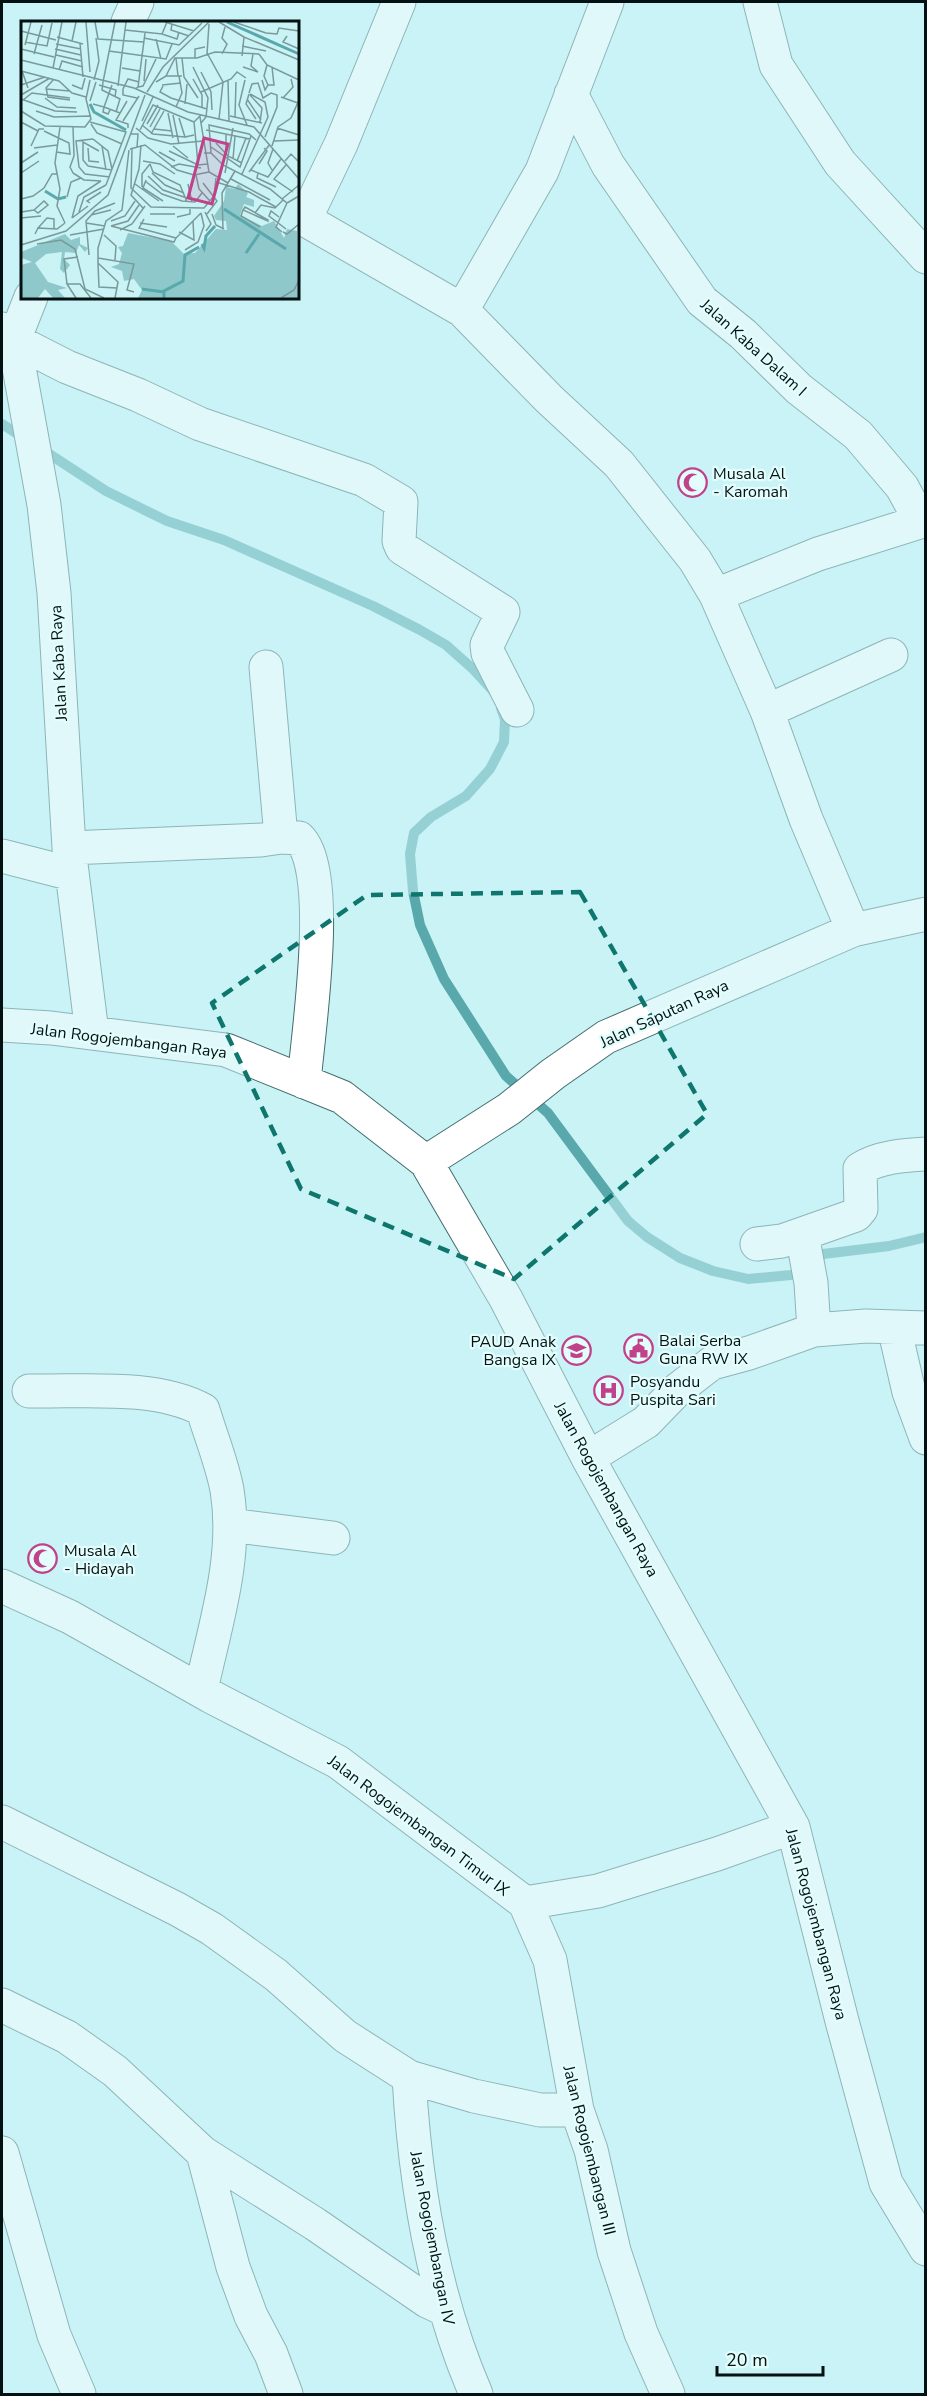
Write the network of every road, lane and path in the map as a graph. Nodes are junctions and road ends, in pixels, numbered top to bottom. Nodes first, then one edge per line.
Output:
1 (137, 2) edge
2 (399, 2) edge
3 (608, 2) edge
4 (760, 2) edge
5 (128, 21) edge
6 (571, 94) junction
7 (301, 217) edge
8 (926, 257) edge
9 (30, 298) edge
10 (462, 310) junction
11 (8, 334) edge
12 (923, 520) edge
13 (716, 595) junction
14 (891, 655) dead end
15 (266, 667) dead end
16 (517, 710) dead end
17 (767, 711) junction
18 (281, 837) junction
19 (2, 856) edge
20 (70, 861) junction
21 (926, 914) edge
22 (853, 930) junction
23 (2, 1025) edge
24 (92, 1033) junction
25 (304, 1082) junction
26 (926, 1154) edge
27 (426, 1162) junction
28 (802, 1234) junction
29 (757, 1244) dead end
30 (910, 1328) edge
31 (814, 1330) junction
32 (29, 1391) dead end
33 (926, 1438) edge
34 (588, 1458) junction
35 (230, 1525) junction
36 (333, 1538) dead end
37 (2, 1586) edge
38 (201, 1690) junction
39 (2, 1822) edge
40 (793, 1827) junction
41 (525, 1903) junction
42 (2, 2005) edge
43 (409, 2077) junction
44 (577, 2109) junction
45 (2, 2153) edge
46 (203, 2153) junction
47 (926, 2249) edge
48 (444, 2309) junction
49 (79, 2394) edge
50 (286, 2394) edge
51 (476, 2394) edge
52 (668, 2394) edge

1 - 5 street
2 - 7 street
3 - 6 street
4 - 8 street
6 - 10 street
6 - 12 street, Jalan Kaba Dalam I
7 - 10 street
9 - 11 street
10 - 13 street
11 - 16 street
11 - 20 street, Jalan Kaba Raya
12 - 13 street
13 - 17 street
14 - 17 street
15 - 18 street
17 - 22 street
18 - 20 street
18 - 25 street
19 - 20 street
20 - 24 street, Jalan Kaba Raya
21 - 22 street, Jalan Saputan Raya
22 - 27 street, Jalan Saputan Raya
23 - 24 street, Jalan Rogojembangan Raya
24 - 25 street, Jalan Rogojembangan Raya
25 - 27 street, Jalan Rogojembangan Raya
26 - 28 street
27 - 34 street, Jalan Rogojembangan Raya
28 - 29 street
28 - 31 street
30 - 31 street
30 - 33 street
31 - 34 street
32 - 35 street
34 - 40 street, Jalan Rogojembangan Raya
35 - 36 street
35 - 38 street
37 - 38 street, Jalan Rogojembangan Timur IX
38 - 41 street, Jalan Rogojembangan Timur IX
39 - 43 street
40 - 41 street, Jalan Rogojembangan Timur IX
40 - 47 street, Jalan Rogojembangan Raya
41 - 44 street, Jalan Rogojembangan III
42 - 46 street
43 - 44 street
43 - 48 street, Jalan Rogojembangan IV
44 - 52 street, Jalan Rogojembangan III
45 - 49 street
46 - 48 street
46 - 50 street
48 - 51 street, Jalan Rogojembangan IV

